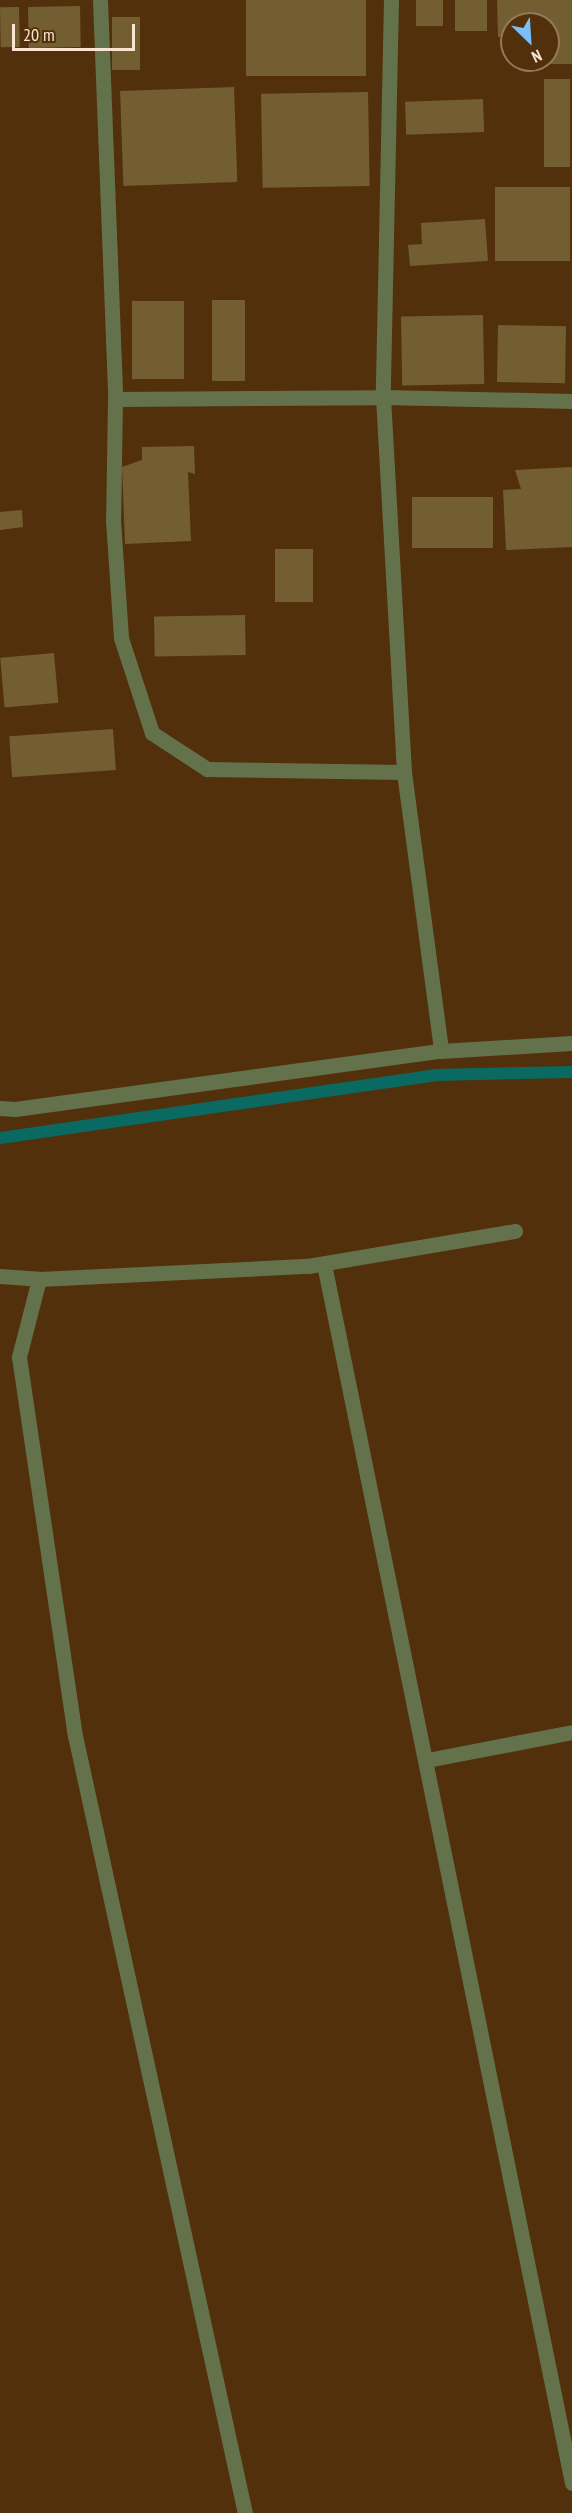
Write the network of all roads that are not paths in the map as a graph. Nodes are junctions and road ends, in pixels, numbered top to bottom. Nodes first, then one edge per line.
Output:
1 (100, 0) edge
2 (392, 0) edge
3 (382, 397) junction
4 (115, 399) junction
5 (572, 401) edge
6 (404, 772) junction
7 (572, 1043) edge
8 (441, 1051) junction
9 (0, 1108) edge
10 (515, 1232) dead end
11 (324, 1264) junction
12 (0, 1276) edge
13 (39, 1279) junction
14 (572, 1732) edge
15 (427, 1760) junction
16 (572, 2483) edge
17 (245, 2513) edge

1 - 4 street
2 - 3 street
3 - 4 street
3 - 5 street
3 - 6 street
4 - 6 street
6 - 8 street
7 - 8 street
8 - 9 street
10 - 11 street
11 - 13 street
11 - 15 street
12 - 13 street
13 - 17 street
14 - 15 street
15 - 16 street

